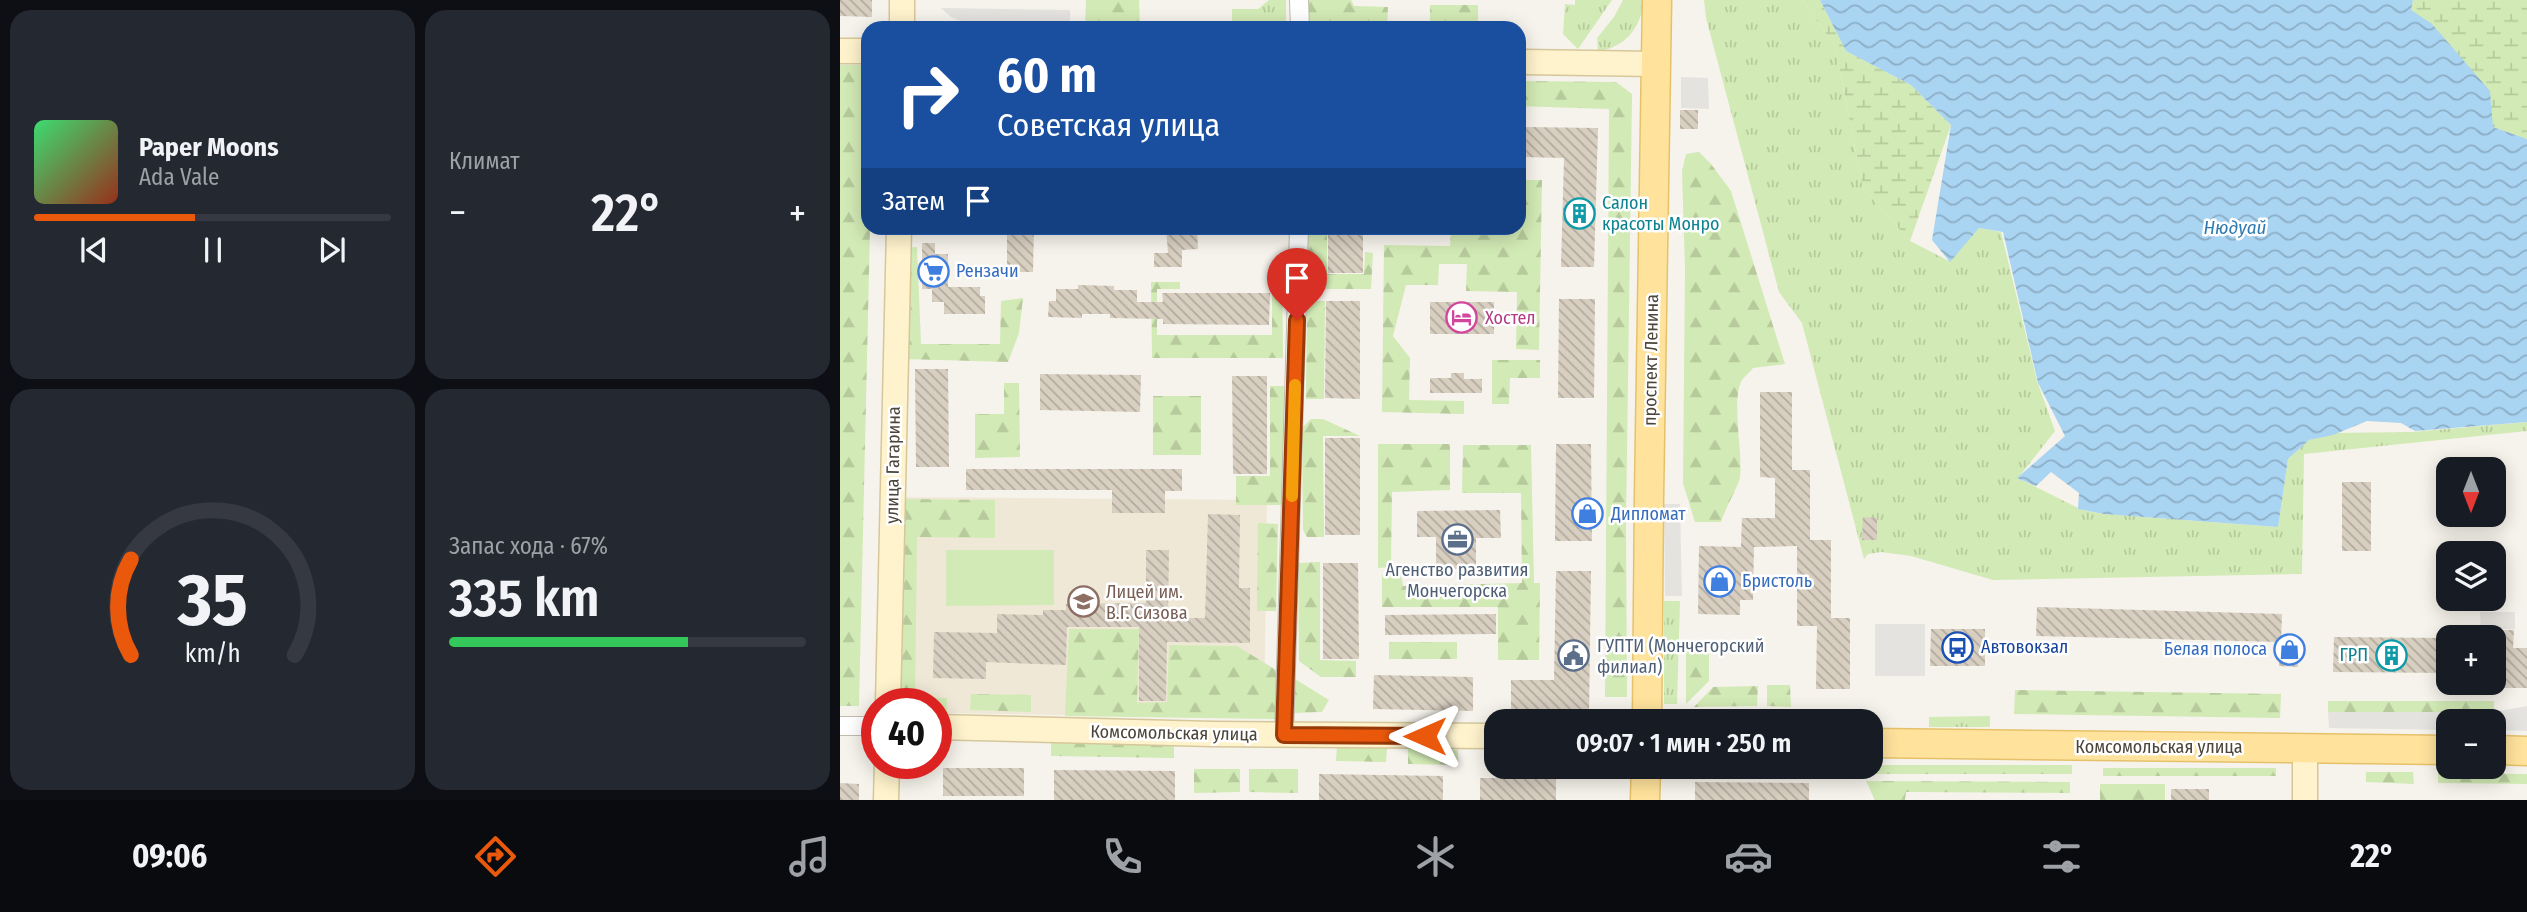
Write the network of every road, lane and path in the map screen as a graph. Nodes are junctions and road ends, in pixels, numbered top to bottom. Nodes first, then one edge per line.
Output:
1 (902, 0) edge
2 (1299, 0) edge
3 (1657, 0) edge
4 (902, 21) edge
5 (1300, 21) edge
6 (840, 51) edge
7 (861, 51) edge
8 (1526, 62) edge
9 (1656, 64) junction
10 (899, 235) edge
11 (1299, 235) edge
12 (888, 688) edge
13 (1647, 709) edge
14 (840, 726) edge
15 (861, 726) edge
16 (952, 727) edge
17 (1284, 735) junction
18 (1484, 736) edge
19 (1883, 743) edge
20 (2305, 747) junction
21 (2436, 750) edge
22 (2506, 750) edge
23 (2527, 751) edge
24 (887, 779) edge
25 (1646, 779) edge
26 (886, 800) edge
27 (1645, 800) edge
28 (2305, 800) edge

1 - 4 street
2 - 5 street
3 - 9 main road, проспект Ленина
6 - 7 street
8 - 9 street
9 - 13 main road, проспект Ленина
10 - 12 street, улица Гагарина
11 - 17 street
14 - 15 street
16 - 17 street, Комсомольская улица
17 - 18 street, Комсомольская улица
19 - 20 main road, Комсомольская улица
20 - 21 main road, Комсомольская улица
20 - 28 street
22 - 23 main road
24 - 26 street
25 - 27 main road

